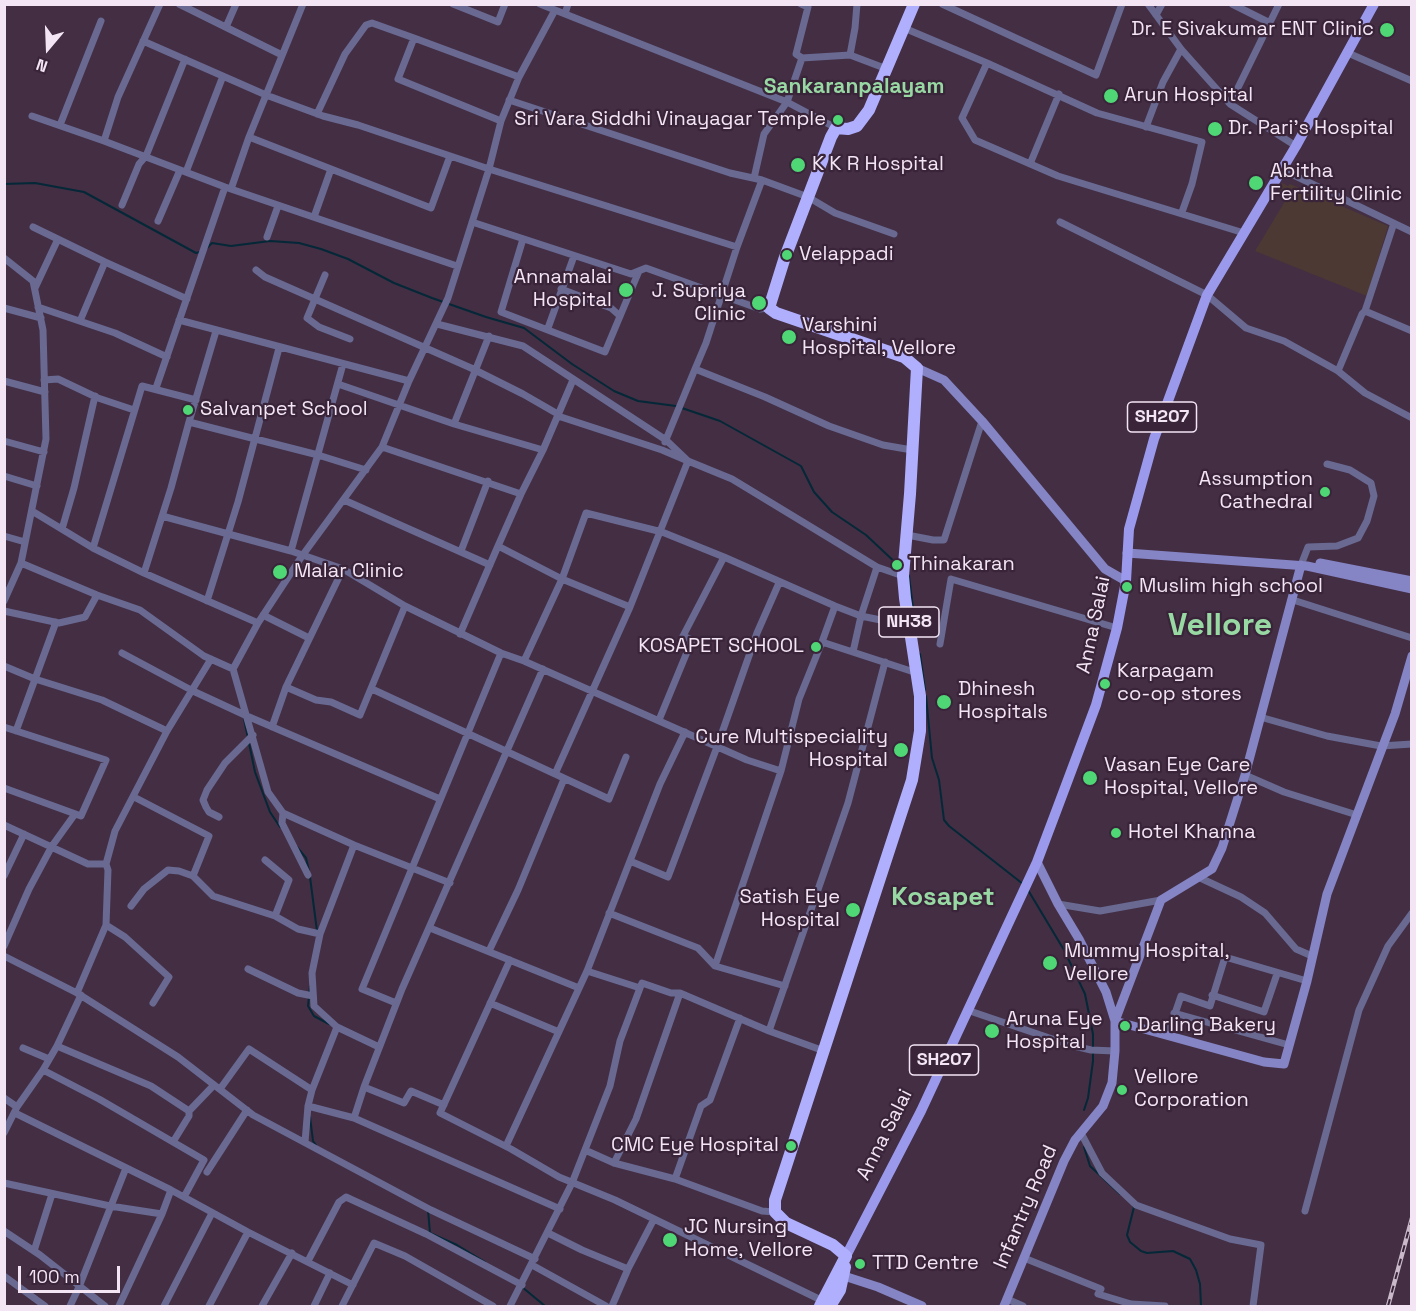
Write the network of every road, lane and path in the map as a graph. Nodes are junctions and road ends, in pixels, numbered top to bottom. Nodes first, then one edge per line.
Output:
1 (160, 4) edge
2 (236, 4) edge
3 (303, 4) edge
4 (505, 4) edge
5 (540, 4) edge
6 (568, 4) edge
7 (857, 4) edge
8 (914, 4) edge
9 (942, 4) edge
10 (1122, 4) edge
11 (1148, 4) edge
12 (1162, 4) edge
13 (1232, 4) edge
14 (1279, 4) edge
15 (180, 5) edge
16 (453, 5) edge
17 (806, 5) edge
18 (1370, 6) edge
19 (555, 10) junction
20 (565, 14) junction
21 (1156, 15) junction
22 (101, 21) dead end
23 (1270, 23) junction
24 (226, 27) junction
25 (903, 30) junction
26 (414, 38) junction
27 (143, 41) junction
28 (1181, 49) junction
29 (1348, 53) junction
30 (282, 55) junction
31 (850, 55) junction
32 (802, 57) junction
33 (185, 59) junction
34 (987, 63) junction
35 (888, 68) junction
36 (223, 76) junction
37 (519, 76) junction
38 (1412, 81) edge
39 (1059, 94) junction
40 (266, 95) junction
41 (509, 100) junction
42 (787, 102) junction
43 (1230, 104) junction
44 (317, 114) junction
45 (32, 116) dead end
46 (501, 121) junction
47 (60, 125) junction
48 (1146, 127) junction
49 (837, 128) junction
50 (249, 137) junction
51 (104, 141) junction
52 (1296, 146) junction
53 (146, 156) junction
54 (450, 156) junction
55 (1030, 164) junction
56 (331, 169) junction
57 (489, 169) junction
58 (1281, 170) junction
59 (183, 171) junction
60 (758, 179) junction
61 (228, 188) junction
62 (808, 197) junction
63 (122, 205) dead end
64 (278, 206) junction
65 (1182, 212) junction
66 (314, 217) junction
67 (159, 221) dead end
68 (472, 222) junction
69 (1060, 222) dead end
70 (1394, 223) junction
71 (33, 227) dead end
72 (1244, 232) junction
73 (1412, 232) edge
74 (894, 234) dead end
75 (267, 237) dead end
76 (58, 239) junction
77 (523, 239) junction
78 (737, 247) junction
79 (574, 256) junction
80 (4, 258) edge
81 (105, 262) junction
82 (457, 266) junction
83 (256, 270) dead end
84 (639, 271) junction
85 (325, 275) dead end
86 (35, 288) junction
87 (561, 289) junction
88 (721, 296) junction
89 (1207, 296) junction
90 (316, 298) junction
91 (187, 299) junction
92 (38, 307) junction
93 (4, 308) edge
94 (769, 308) junction
95 (1365, 311) junction
96 (620, 316) junction
97 (41, 318) junction
98 (179, 320) junction
99 (80, 321) junction
100 (437, 324) junction
101 (548, 328) junction
102 (216, 331) junction
103 (1412, 331) edge
104 (489, 336) junction
105 (350, 339) dead end
106 (279, 348) junction
107 (425, 349) junction
108 (167, 357) junction
109 (343, 364) junction
110 (917, 368) junction
111 (695, 369) junction
112 (1338, 370) junction
113 (476, 371) junction
114 (44, 380) junction
115 (573, 380) junction
116 (4, 381) edge
117 (409, 381) junction
118 (338, 384) junction
119 (156, 388) junction
120 (45, 392) junction
121 (95, 396) junction
122 (196, 400) junction
123 (400, 404) junction
124 (134, 410) junction
125 (558, 417) junction
126 (1412, 418) edge
127 (982, 421) junction
128 (189, 422) junction
129 (454, 424) junction
130 (255, 440) junction
131 (666, 440) junction
132 (4, 441) edge
133 (382, 447) junction
134 (543, 450) junction
135 (662, 450) junction
136 (912, 450) junction
137 (44, 452) junction
138 (318, 455) junction
139 (688, 461) junction
140 (1327, 464) dead end
141 (366, 470) junction
142 (4, 476) edge
143 (488, 481) junction
144 (37, 486) junction
145 (521, 494) junction
146 (344, 500) junction
147 (32, 511) junction
148 (162, 516) junction
149 (62, 529) junction
150 (227, 532) junction
151 (662, 532) junction
152 (907, 535) junction
153 (4, 536) edge
154 (25, 542) junction
155 (498, 546) junction
156 (93, 548) junction
157 (291, 551) junction
158 (461, 551) junction
159 (1126, 553) junction
160 (302, 556) junction
161 (724, 557) junction
162 (21, 563) junction
163 (490, 565) junction
164 (1301, 565) junction
165 (877, 567) junction
166 (343, 569) junction
167 (144, 573) junction
168 (903, 576) junction
169 (562, 579) junction
170 (1126, 581) junction
171 (1412, 581) edge
172 (779, 583) junction
173 (1412, 589) edge
174 (97, 595) junction
175 (1293, 600) junction
176 (4, 601) edge
177 (207, 601) junction
178 (405, 606) junction
179 (835, 606) junction
180 (630, 608) junction
181 (4, 611) edge
182 (263, 615) junction
183 (861, 616) junction
184 (56, 622) junction
185 (258, 623) junction
186 (910, 626) junction
187 (1117, 628) junction
188 (460, 634) junction
189 (309, 638) junction
190 (1412, 638) edge
191 (822, 642) junction
192 (940, 644) dead end
193 (122, 652) dead end
194 (853, 652) junction
195 (501, 653) junction
196 (1412, 656) edge
197 (211, 659) junction
198 (524, 661) junction
199 (885, 662) junction
200 (4, 666) edge
201 (232, 669) junction
202 (543, 669) junction
203 (918, 673) junction
204 (35, 679) junction
205 (286, 687) junction
206 (372, 689) junction
207 (193, 691) junction
208 (593, 692) junction
209 (247, 716) junction
210 (1260, 717) junction
211 (659, 720) junction
212 (4, 727) edge
213 (272, 727) junction
214 (167, 730) junction
215 (16, 731) junction
216 (685, 732) junction
217 (467, 734) junction
218 (253, 735) junction
219 (1412, 744) edge
220 (1382, 746) junction
221 (717, 747) junction
222 (506, 751) junction
223 (626, 757) dead end
224 (781, 771) junction
225 (555, 774) junction
226 (1245, 775) junction
227 (564, 779) junction
228 (4, 788) edge
229 (134, 797) junction
230 (440, 799) junction
231 (283, 813) junction
232 (75, 814) junction
233 (1357, 815) junction
234 (219, 817) dead end
235 (4, 825) edge
236 (24, 834) junction
237 (354, 845) junction
238 (52, 846) junction
239 (265, 860) dead end
240 (630, 861) junction
241 (1037, 862) junction
242 (106, 864) junction
243 (411, 867) junction
244 (308, 875) dead end
245 (4, 876) edge
246 (193, 876) junction
247 (1198, 877) junction
248 (450, 883) junction
249 (1161, 900) junction
250 (1058, 904) junction
251 (132, 906) dead end
252 (609, 913) junction
253 (1412, 913) edge
254 (275, 916) junction
255 (106, 925) junction
256 (430, 928) junction
257 (320, 934) junction
258 (4, 946) edge
259 (489, 951) junction
260 (4, 956) edge
261 (1312, 956) junction
262 (510, 960) junction
263 (715, 966) junction
264 (248, 969) dead end
265 (587, 971) junction
266 (1277, 974) junction
267 (1306, 981) junction
268 (785, 986) junction
269 (579, 988) junction
270 (640, 988) junction
271 (680, 993) junction
272 (79, 994) junction
273 (1212, 994) junction
274 (313, 996) junction
275 (153, 1003) dead end
276 (396, 1003) junction
277 (490, 1003) junction
278 (967, 1010) junction
279 (1174, 1013) junction
280 (740, 1018) junction
281 (1115, 1021) junction
282 (337, 1027) junction
283 (769, 1031) junction
284 (559, 1032) junction
285 (1168, 1034) junction
286 (1289, 1045) junction
287 (57, 1046) junction
288 (379, 1047) junction
289 (22, 1048) dead end
290 (824, 1051) junction
291 (1115, 1051) junction
292 (49, 1059) junction
293 (43, 1070) junction
294 (217, 1087) junction
295 (364, 1087) junction
296 (312, 1090) junction
297 (4, 1098) edge
298 (444, 1105) junction
299 (308, 1106) junction
300 (16, 1110) junction
301 (247, 1110) junction
302 (189, 1111) junction
303 (354, 1118) junction
304 (4, 1133) edge
305 (1082, 1133) junction
306 (173, 1142) junction
307 (305, 1142) junction
308 (506, 1146) junction
309 (585, 1150) junction
310 (614, 1163) junction
311 (126, 1168) junction
312 (207, 1172) dead end
313 (675, 1179) junction
314 (4, 1183) edge
315 (572, 1183) junction
316 (171, 1190) junction
317 (52, 1194) junction
318 (184, 1197) junction
319 (110, 1206) junction
320 (560, 1209) junction
321 (1305, 1210) dead end
322 (775, 1212) junction
323 (212, 1213) junction
324 (162, 1214) junction
325 (654, 1219) junction
326 (4, 1231) edge
327 (248, 1232) junction
328 (548, 1233) junction
329 (34, 1251) junction
330 (292, 1253) junction
331 (846, 1257) junction
332 (1024, 1258) junction
333 (308, 1261) junction
334 (534, 1262) junction
335 (628, 1269) junction
336 (330, 1273) junction
337 (4, 1276) edge
338 (844, 1276) junction
339 (353, 1285) junction
340 (522, 1285) junction
341 (79, 1287) junction
342 (1005, 1303) edge
343 (825, 1305) edge
344 (45, 1306) edge
345 (70, 1306) edge
346 (105, 1306) edge
347 (119, 1306) edge
348 (164, 1306) edge
349 (209, 1306) edge
350 (262, 1306) edge
351 (314, 1306) edge
352 (342, 1306) edge
353 (493, 1306) edge
354 (510, 1306) edge
355 (606, 1306) edge
356 (612, 1306) edge
357 (922, 1306) edge
358 (1023, 1306) edge
359 (1165, 1306) edge
360 (1253, 1306) edge

1 - 27 street
2 - 24 street
3 - 30 street
4 - 16 street
5 - 19 street
6 - 20 street
7 - 31 street
8 - 25 highway
9 - 10 street
11 - 21 street
12 - 21 street
13 - 23 street
14 - 23 street
15 - 24 street
17 - 32 street
18 - 29 main road, Anna Salai / SH207
19 - 20 street
19 - 37 street
20 - 42 street
21 - 28 street
22 - 47 street
23 - 43 street
24 - 30 street
25 - 34 street
25 - 35 highway
26 - 37 street
26 - 44 street
26 - 46 street
27 - 33 street
27 - 51 street
28 - 43 street
28 - 48 street
29 - 38 street
29 - 52 main road, Anna Salai / SH207
30 - 40 street
31 - 32 street
31 - 35 street
32 - 42 street
33 - 36 street
33 - 53 street
34 - 39 street
34 - 55 street
35 - 49 highway
36 - 40 street
36 - 59 street
37 - 41 street
39 - 48 street
39 - 55 street
40 - 44 street
40 - 50 street
41 - 46 street
41 - 60 street
42 - 49 street
42 - 60 street
43 - 52 street
44 - 54 street
45 - 47 street
46 - 57 street
47 - 51 street
48 - 65 street
49 - 62 highway
50 - 56 street
50 - 61 street
51 - 53 street
52 - 58 main road, Anna Salai / SH207
53 - 59 street
53 - 63 street
54 - 56 street
54 - 57 street
55 - 65 street
56 - 66 street
57 - 68 street
57 - 78 street
58 - 70 street
58 - 72 main road, Anna Salai / SH207
59 - 61 street
59 - 67 street
60 - 62 street
60 - 78 street
61 - 64 street
61 - 91 street
62 - 74 street
62 - 94 highway
64 - 66 street
64 - 75 street
65 - 72 street
66 - 82 street
68 - 77 street
68 - 82 street
69 - 89 street
70 - 73 street
70 - 95 street
71 - 76 street
72 - 89 main road, Anna Salai / SH207
76 - 81 street
76 - 86 street
77 - 79 street
77 - 101 street
78 - 88 street
79 - 84 street
79 - 87 street
80 - 86 street
81 - 91 street
81 - 99 street
82 - 100 street
83 - 90 street
84 - 88 street
84 - 96 street
85 - 90 street
86 - 92 street
87 - 96 street
87 - 101 street
88 - 94 street
88 - 111 street
89 - 112 street
89 - 159 main road, Anna Salai / SH207
90 - 105 street
90 - 107 street
91 - 98 street
92 - 97 street
92 - 99 street
93 - 97 street
94 - 110 highway
95 - 103 street
95 - 112 street
96 - 101 street
97 - 114 street
98 - 102 street
98 - 108 street
99 - 108 street
100 - 104 street
100 - 107 street
102 - 106 street
102 - 122 street
104 - 113 street
104 - 115 street
106 - 109 street
106 - 130 street
107 - 113 street
107 - 117 street
108 - 119 street
109 - 117 street
109 - 118 street
110 - 127 street
110 - 136 highway, NH38
111 - 131 street
111 - 136 street
112 - 126 street
113 - 125 street
113 - 129 street
114 - 120 street
114 - 121 street
115 - 125 street
115 - 131 street
116 - 120 street
117 - 123 street
118 - 123 street
118 - 138 street
119 - 122 street
119 - 124 street
120 - 137 street
121 - 124 street
121 - 149 street
122 - 128 street
123 - 129 street
123 - 133 street
124 - 156 street
125 - 134 street
125 - 135 street
127 - 152 street
127 - 170 street
128 - 130 street
128 - 148 street
129 - 134 street
130 - 138 street
130 - 150 street
131 - 135 street
131 - 139 street
132 - 137 street
133 - 141 street
133 - 143 street
134 - 145 street
135 - 139 street
136 - 152 highway, NH38
137 - 144 street
138 - 141 street
138 - 157 street
139 - 151 street
139 - 165 street
140 - 164 street
141 - 146 street
142 - 144 street
143 - 145 street
143 - 158 street
144 - 147 street
145 - 155 street
146 - 158 street
146 - 160 street
147 - 149 street
147 - 154 street
148 - 150 street
148 - 167 street
149 - 156 street
150 - 157 street
150 - 177 street
151 - 161 street
151 - 169 street
151 - 180 street
152 - 168 highway, NH38
153 - 154 street
154 - 162 street
155 - 163 street
155 - 169 street
156 - 167 street
157 - 160 street
158 - 163 street
159 - 164 street
159 - 170 main road, Anna Salai / SH207
160 - 166 street
160 - 182 street
161 - 172 street
161 - 211 street
162 - 174 street
162 - 176 street
163 - 188 street
164 - 171 street
164 - 173 street
164 - 175 street
165 - 168 street
165 - 183 street
166 - 178 street
166 - 189 street
167 - 177 street
168 - 186 highway, NH38
169 - 180 street
169 - 198 street
170 - 187 main road, Anna Salai / SH207
172 - 179 street
172 - 221 street
174 - 184 street
174 - 197 street
175 - 190 street
175 - 210 street
177 - 185 street
178 - 188 street
178 - 206 street
179 - 183 street
179 - 191 street
180 - 208 street
181 - 184 street
182 - 185 street
182 - 189 street
183 - 186 street
183 - 194 street
184 - 204 street
185 - 201 street
186 - 203 highway, NH38
187 - 192 street
187 - 241 main road, Anna Salai / SH207
188 - 195 street
189 - 205 street
191 - 194 street
191 - 224 street
193 - 207 street
194 - 199 street
195 - 198 street
195 - 217 street
196 - 220 street
197 - 201 street
197 - 207 street
198 - 202 street
199 - 203 street
199 - 268 street
200 - 204 street
201 - 209 street
202 - 208 street
202 - 222 street
203 - 290 highway, NH38
204 - 214 street
204 - 215 street
205 - 206 street
205 - 213 street
206 - 217 street
207 - 209 street
207 - 214 street
208 - 211 street
208 - 225 street
209 - 213 street
209 - 218 street
210 - 220 street
210 - 226 street
211 - 216 street
212 - 215 street
213 - 230 street
214 - 229 street
215 - 232 street
216 - 221 street
216 - 240 street
217 - 222 street
217 - 230 street
218 - 231 street
218 - 234 street
219 - 220 street
220 - 233 street
221 - 224 street
221 - 240 street
222 - 225 street
222 - 248 street
223 - 227 street
224 - 263 street
225 - 227 street
226 - 233 street
226 - 247 street
227 - 259 street
228 - 232 street
229 - 242 street
229 - 246 street
230 - 243 street
231 - 237 street
231 - 244 street
232 - 238 street
233 - 261 street
235 - 236 street
236 - 238 street
236 - 245 street
237 - 243 street
237 - 257 street
238 - 242 street
238 - 258 street
239 - 254 street
240 - 252 street
241 - 250 street, Infantry Road
241 - 278 main road, Anna Salai / SH207
242 - 255 street
243 - 248 street
243 - 276 street
246 - 251 street
246 - 254 street
247 - 249 street
247 - 261 street
248 - 256 street
249 - 250 street
249 - 281 street
250 - 281 street, Infantry Road
252 - 263 street
252 - 265 street
253 - 321 street
254 - 257 street
255 - 272 street
255 - 275 street
256 - 259 street
256 - 276 street
257 - 274 street
259 - 262 street
260 - 272 street
261 - 267 street
262 - 269 street
262 - 277 street
263 - 268 street
264 - 274 street
265 - 269 street
265 - 270 street
266 - 267 street
266 - 273 street
266 - 273 street
267 - 286 street
268 - 283 street
269 - 284 street
270 - 271 street
270 - 309 street
271 - 280 street
271 - 310 street
272 - 287 street
272 - 294 street
273 - 279 street
274 - 282 street
276 - 288 street
277 - 284 street
277 - 298 street
278 - 291 street
278 - 331 main road, Anna Salai / SH207
279 - 285 street
279 - 286 street
280 - 283 street
280 - 313 street
281 - 285 street
281 - 291 street, Infantry Road
282 - 288 street
282 - 296 street
283 - 290 street
284 - 308 street
285 - 286 street
287 - 292 street
287 - 302 street
288 - 295 street
289 - 292 street
290 - 322 highway, NH38
291 - 305 street, Infantry Road
292 - 293 street
293 - 300 street
293 - 306 street
294 - 296 street
294 - 301 street
294 - 302 street
295 - 298 street
295 - 303 street
296 - 299 street
297 - 300 street
298 - 308 street
299 - 303 street
299 - 307 street
300 - 304 street
300 - 311 street
301 - 307 street
301 - 312 street
302 - 306 street
303 - 320 street
305 - 332 street, Infantry Road
305 - 360 street
306 - 318 street
307 - 334 street
308 - 315 street
309 - 310 street
309 - 315 street
310 - 313 street
311 - 316 street
311 - 319 street
313 - 322 street
314 - 317 street
315 - 320 street
315 - 325 street
316 - 318 street
316 - 324 street
317 - 319 street
317 - 329 street
318 - 323 street
319 - 324 street
319 - 341 street
320 - 328 street
322 - 331 highway
323 - 327 street
323 - 348 street
324 - 347 street
325 - 335 street
325 - 343 street
326 - 329 street
327 - 330 street
327 - 349 street
328 - 334 street
328 - 335 street
329 - 341 street
330 - 333 street
330 - 350 street
331 - 338 highway, Anna Salai
331 - 343 highway, Anna Salai
332 - 342 street, Infantry Road
332 - 359 street
333 - 336 street
333 - 340 street
334 - 340 street
334 - 355 street
335 - 356 street
336 - 339 street
336 - 351 street
337 - 344 street
338 - 343 highway, Anna Salai
338 - 357 street
339 - 352 street
339 - 353 street
340 - 354 street
341 - 345 street
341 - 346 street
342 - 358 street

